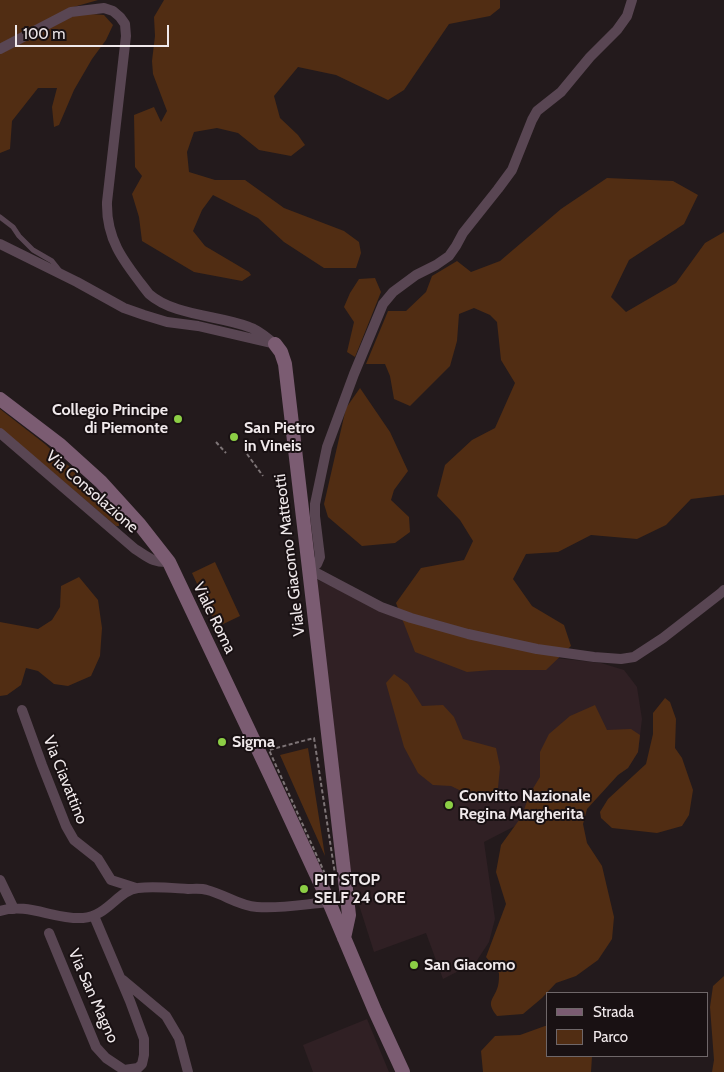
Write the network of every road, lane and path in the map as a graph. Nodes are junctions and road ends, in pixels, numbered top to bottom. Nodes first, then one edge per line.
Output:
1 (632, 0) edge
2 (0, 49) edge
3 (0, 217) edge
4 (0, 244) edge
5 (64, 276) junction
6 (275, 344) junction
7 (0, 399) edge
8 (0, 433) edge
9 (216, 442) dead end
10 (226, 453) dead end
11 (247, 454) dead end
12 (264, 476) dead end
13 (169, 562) junction
14 (310, 569) junction
15 (724, 590) edge
16 (22, 710) dead end
17 (314, 738) joint
18 (0, 880) edge
19 (136, 888) junction
20 (329, 902) junction
21 (14, 909) junction
22 (0, 911) edge
23 (94, 916) junction
24 (48, 933) dead end
25 (344, 938) junction
26 (120, 978) junction
27 (188, 1072) edge
28 (404, 1072) edge

1 - 14 street
2 - 6 street
3 - 5 lane
4 - 5 street
5 - 6 street
6 - 14 street, Viale Giacomo Matteotti
7 - 13 street, Viale Roma
8 - 13 street, Via Consolazione
9 - 10 path
11 - 12 path
13 - 20 street, Viale Roma
14 - 15 street
14 - 25 street, Viale Giacomo Matteotti
16 - 19 street, Via Ciavattino
17 - 17 path
18 - 21 street
19 - 20 street, Via Ciavattino
19 - 23 street
20 - 25 street, Viale Roma
21 - 22 street
21 - 23 street
23 - 26 street, Via San Magno
24 - 26 street, Via San Magno
25 - 28 street, Viale Roma
26 - 27 street, Via San Magno

